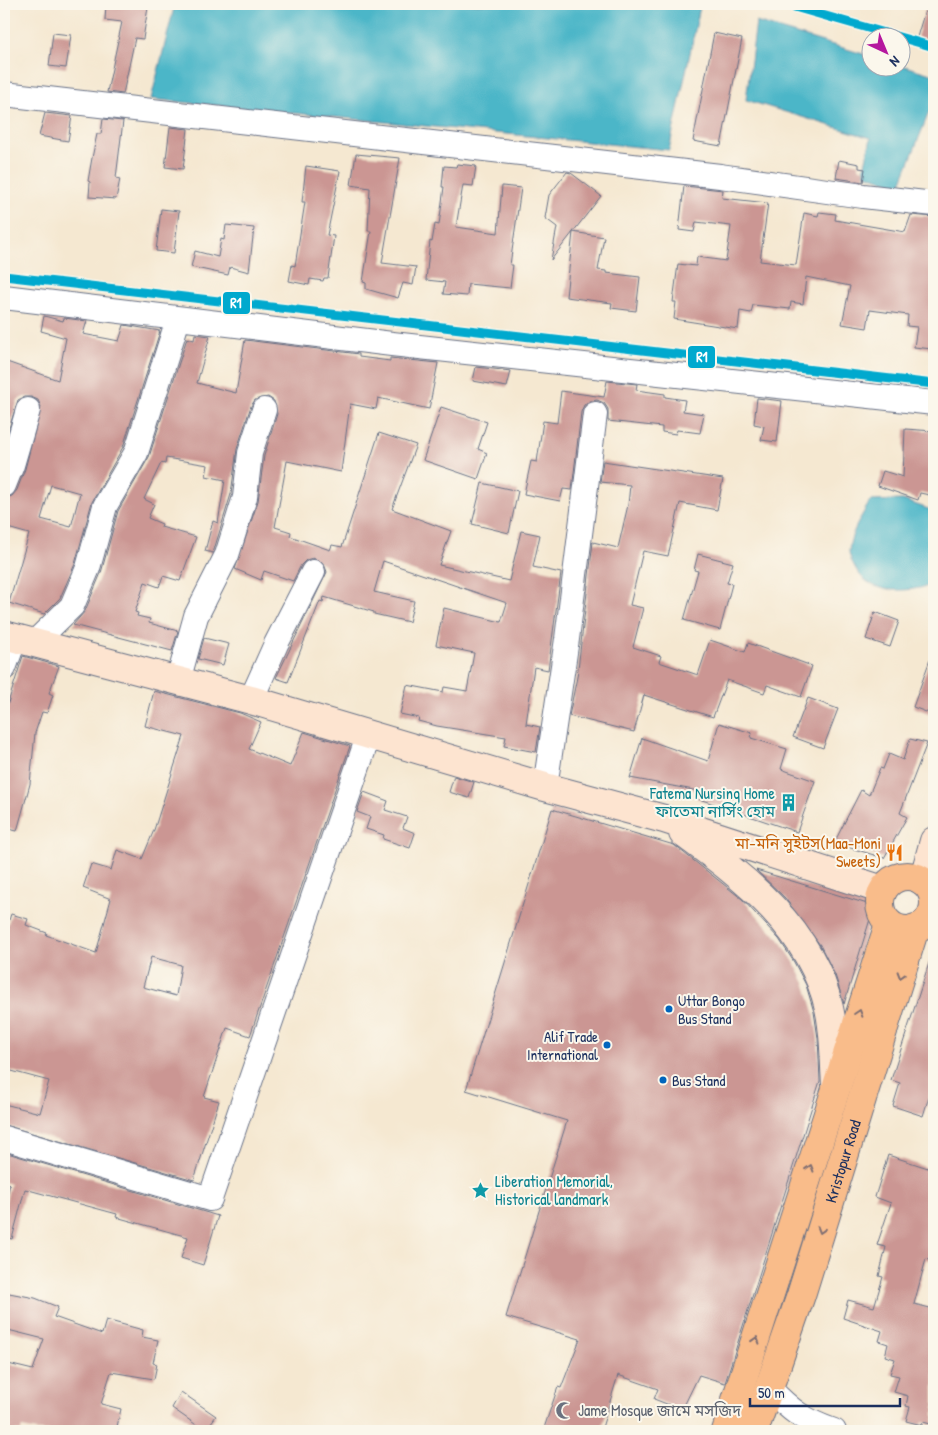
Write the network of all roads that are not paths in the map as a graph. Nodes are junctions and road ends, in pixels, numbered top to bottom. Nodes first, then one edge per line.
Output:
1 (4, 94) edge
2 (934, 204) edge
3 (4, 297) edge
4 (178, 318) junction
5 (934, 403) edge
6 (28, 410) dead end
7 (264, 410) dead end
8 (595, 414) dead end
9 (4, 485) edge
10 (313, 572) dead end
11 (18, 639) edge
12 (4, 668) edge
13 (178, 681) junction
14 (251, 700) junction
15 (369, 734) junction
16 (545, 787) junction
17 (664, 819) junction
18 (934, 840) edge
19 (883, 890) junction
20 (928, 908) edge
21 (889, 924) junction
22 (836, 1084) junction
23 (4, 1138) edge
24 (759, 1390) junction
25 (726, 1431) edge
26 (754, 1431) edge
27 (834, 1431) edge

1 - 2 street
3 - 4 street
4 - 5 street
4 - 11 street
6 - 9 street
7 - 13 street
8 - 16 street
10 - 14 street
11 - 12 street
11 - 13 main road
13 - 14 main road
14 - 15 main road
15 - 16 main road
15 - 23 street
16 - 17 main road
17 - 19 main road
17 - 22 main road
18 - 20 main road, Kristopur Road
19 - 20 main road
19 - 21 main road
20 - 21 main road
20 -> 24 main road, Kristopur Road
22 -> 21 main road, Kristopur Road
24 -> 22 main road, Kristopur Road
24 - 25 main road
24 - 26 main road
24 - 27 street

